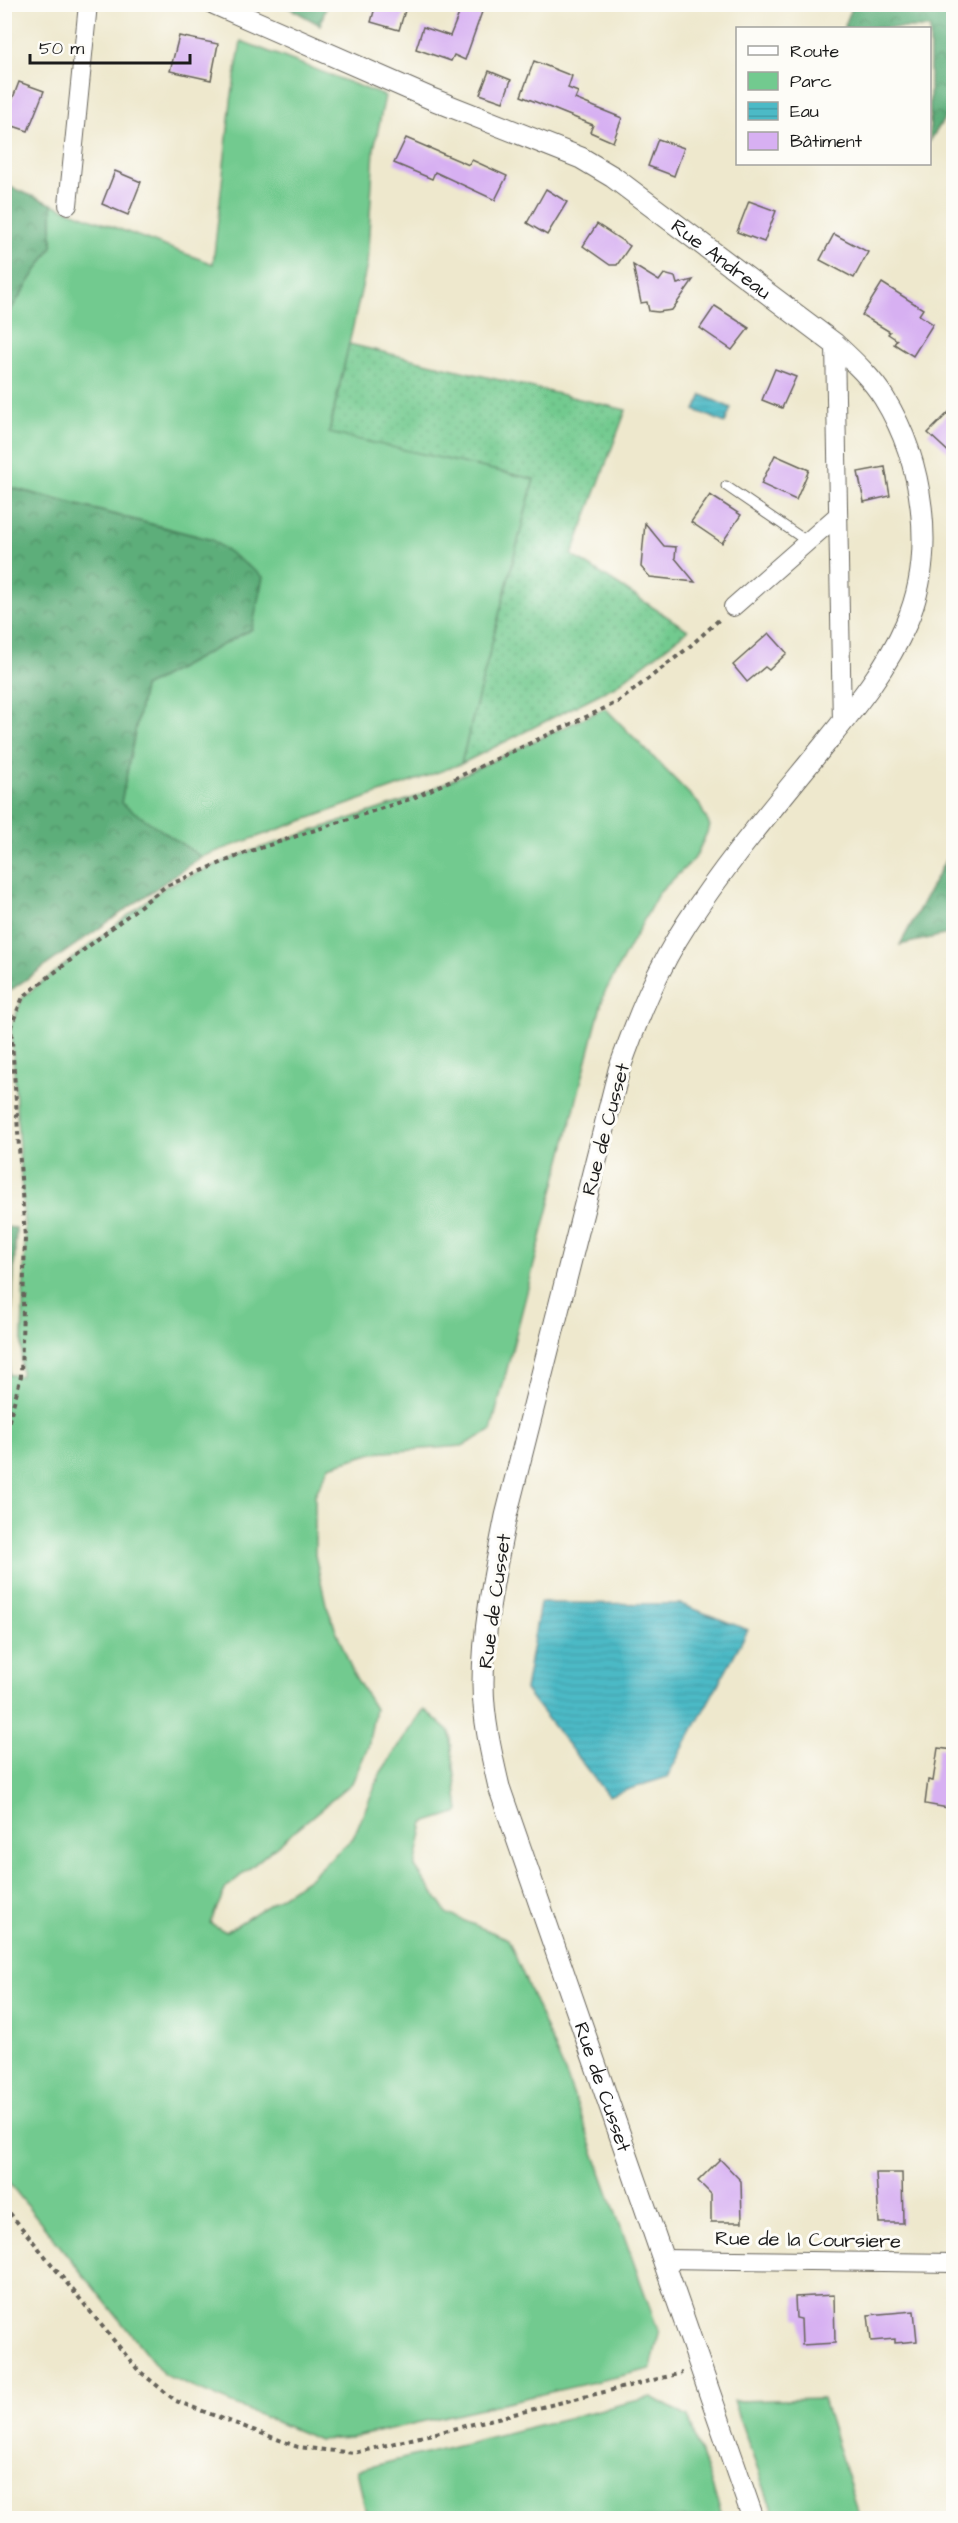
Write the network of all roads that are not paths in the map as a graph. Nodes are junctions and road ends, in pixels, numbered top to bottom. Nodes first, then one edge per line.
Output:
1 (88, 4) edge
2 (216, 4) edge
3 (68, 205) dead end
4 (835, 344) junction
5 (726, 486) dead end
6 (838, 516) junction
7 (808, 542) junction
8 (734, 607) road end
9 (842, 723) junction
10 (663, 2259) junction
11 (954, 2263) edge
12 (753, 2518) edge

1 - 3 street
2 - 4 street, Rue Andreau
4 - 6 street
4 - 9 street, Rue Andreau
5 - 7 lane
6 - 7 street
6 - 9 street
7 - 8 street
9 - 10 street, Rue de Cusset
10 - 11 street, Rue de la Coursiere
10 - 12 street, Rue de Cusset

